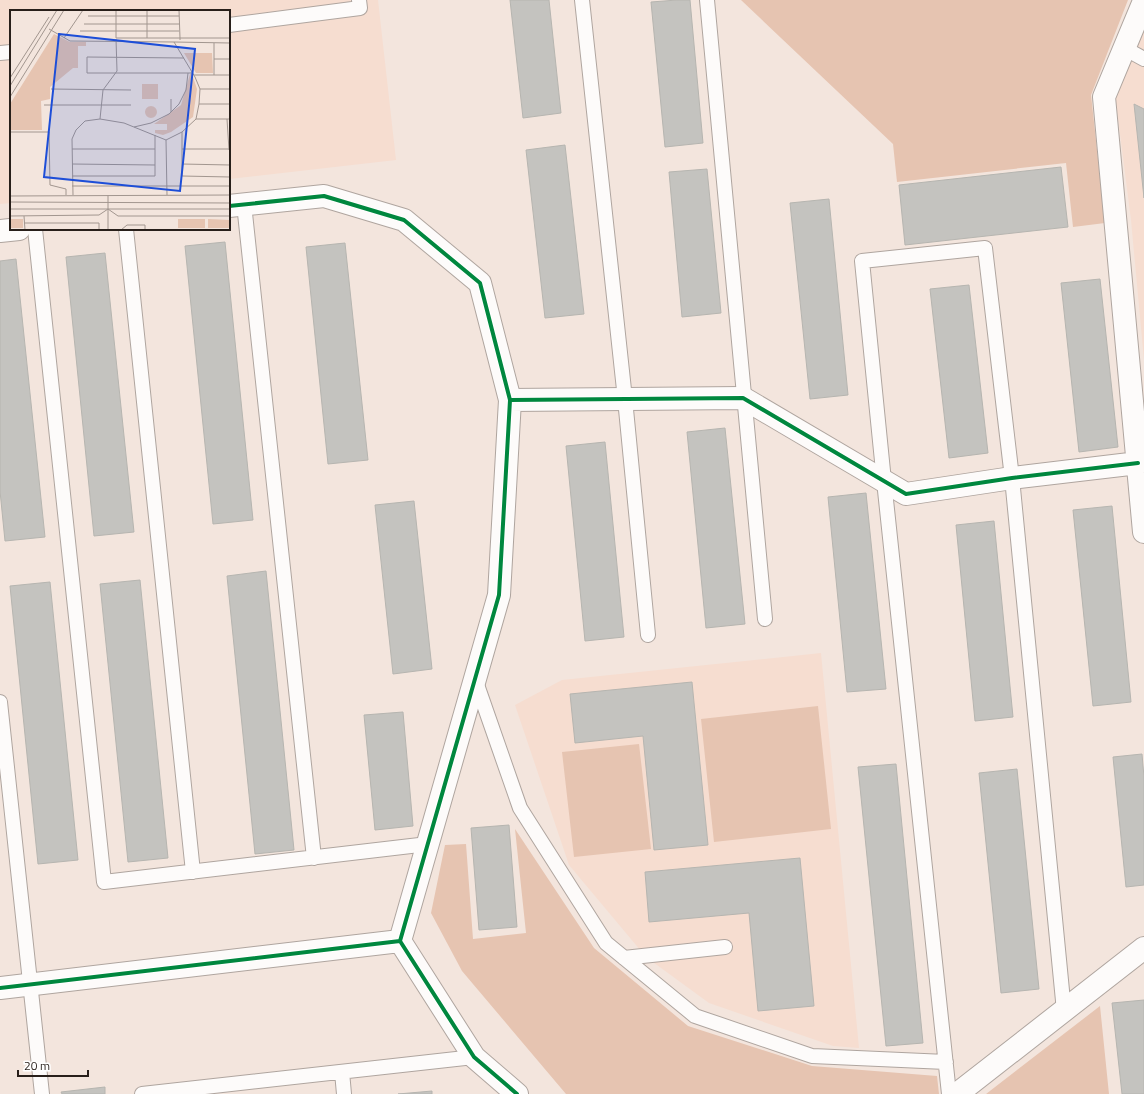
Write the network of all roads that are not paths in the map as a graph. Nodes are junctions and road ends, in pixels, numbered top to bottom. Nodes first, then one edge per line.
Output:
1 (359, 0) edge
2 (582, 0) edge
3 (707, 0) edge
4 (1144, 1) edge
5 (230, 24) edge
6 (1124, 48) junction
7 (10, 52) edge
8 (0, 53) edge
9 (1144, 60) edge
10 (236, 205) edge
11 (10, 230) edge
12 (35, 230) edge
13 (126, 230) edge
14 (0, 231) edge
15 (743, 398) junction
16 (625, 399) junction
17 (510, 400) junction
18 (1141, 463) edge
19 (1012, 478) junction
20 (884, 481) junction
21 (1144, 532) edge
22 (765, 619) dead end
23 (648, 635) dead end
24 (475, 678) junction
25 (0, 702) edge
26 (428, 844) junction
27 (314, 858) junction
28 (193, 872) junction
29 (400, 941) junction
30 (725, 947) dead end
31 (1144, 948) edge
32 (624, 958) junction
33 (29, 984) junction
34 (0, 988) edge
35 (1064, 1011) junction
36 (474, 1057) junction
37 (946, 1062) junction
38 (342, 1072) junction
39 (217, 1090) edge
40 (42, 1094) edge
41 (142, 1094) edge
42 (344, 1094) edge
43 (517, 1094) edge
44 (950, 1094) edge
45 (957, 1094) edge

1 - 5 lane
2 - 16 lane
3 - 15 lane
4 - 6 street
6 - 9 lane
6 - 18 street
7 - 8 lane
10 - 17 street
10 - 27 lane
11 - 14 street
12 - 28 lane
13 - 28 lane
15 - 16 street
15 - 20 street
15 - 22 lane
16 - 17 street
16 - 23 lane
17 - 24 street
18 - 19 street
18 - 21 street
19 - 20 street
19 - 20 lane
19 - 35 lane
20 - 37 lane
24 - 26 street
24 - 32 lane
25 - 33 lane
26 - 27 lane
26 - 29 street
27 - 28 lane
29 - 33 street
29 - 36 street
30 - 32 lane
31 - 35 street
32 - 37 lane
33 - 34 street
33 - 40 lane
35 - 45 street
36 - 38 lane
36 - 43 street
37 - 44 lane
38 - 39 lane
38 - 42 lane
39 - 41 lane

